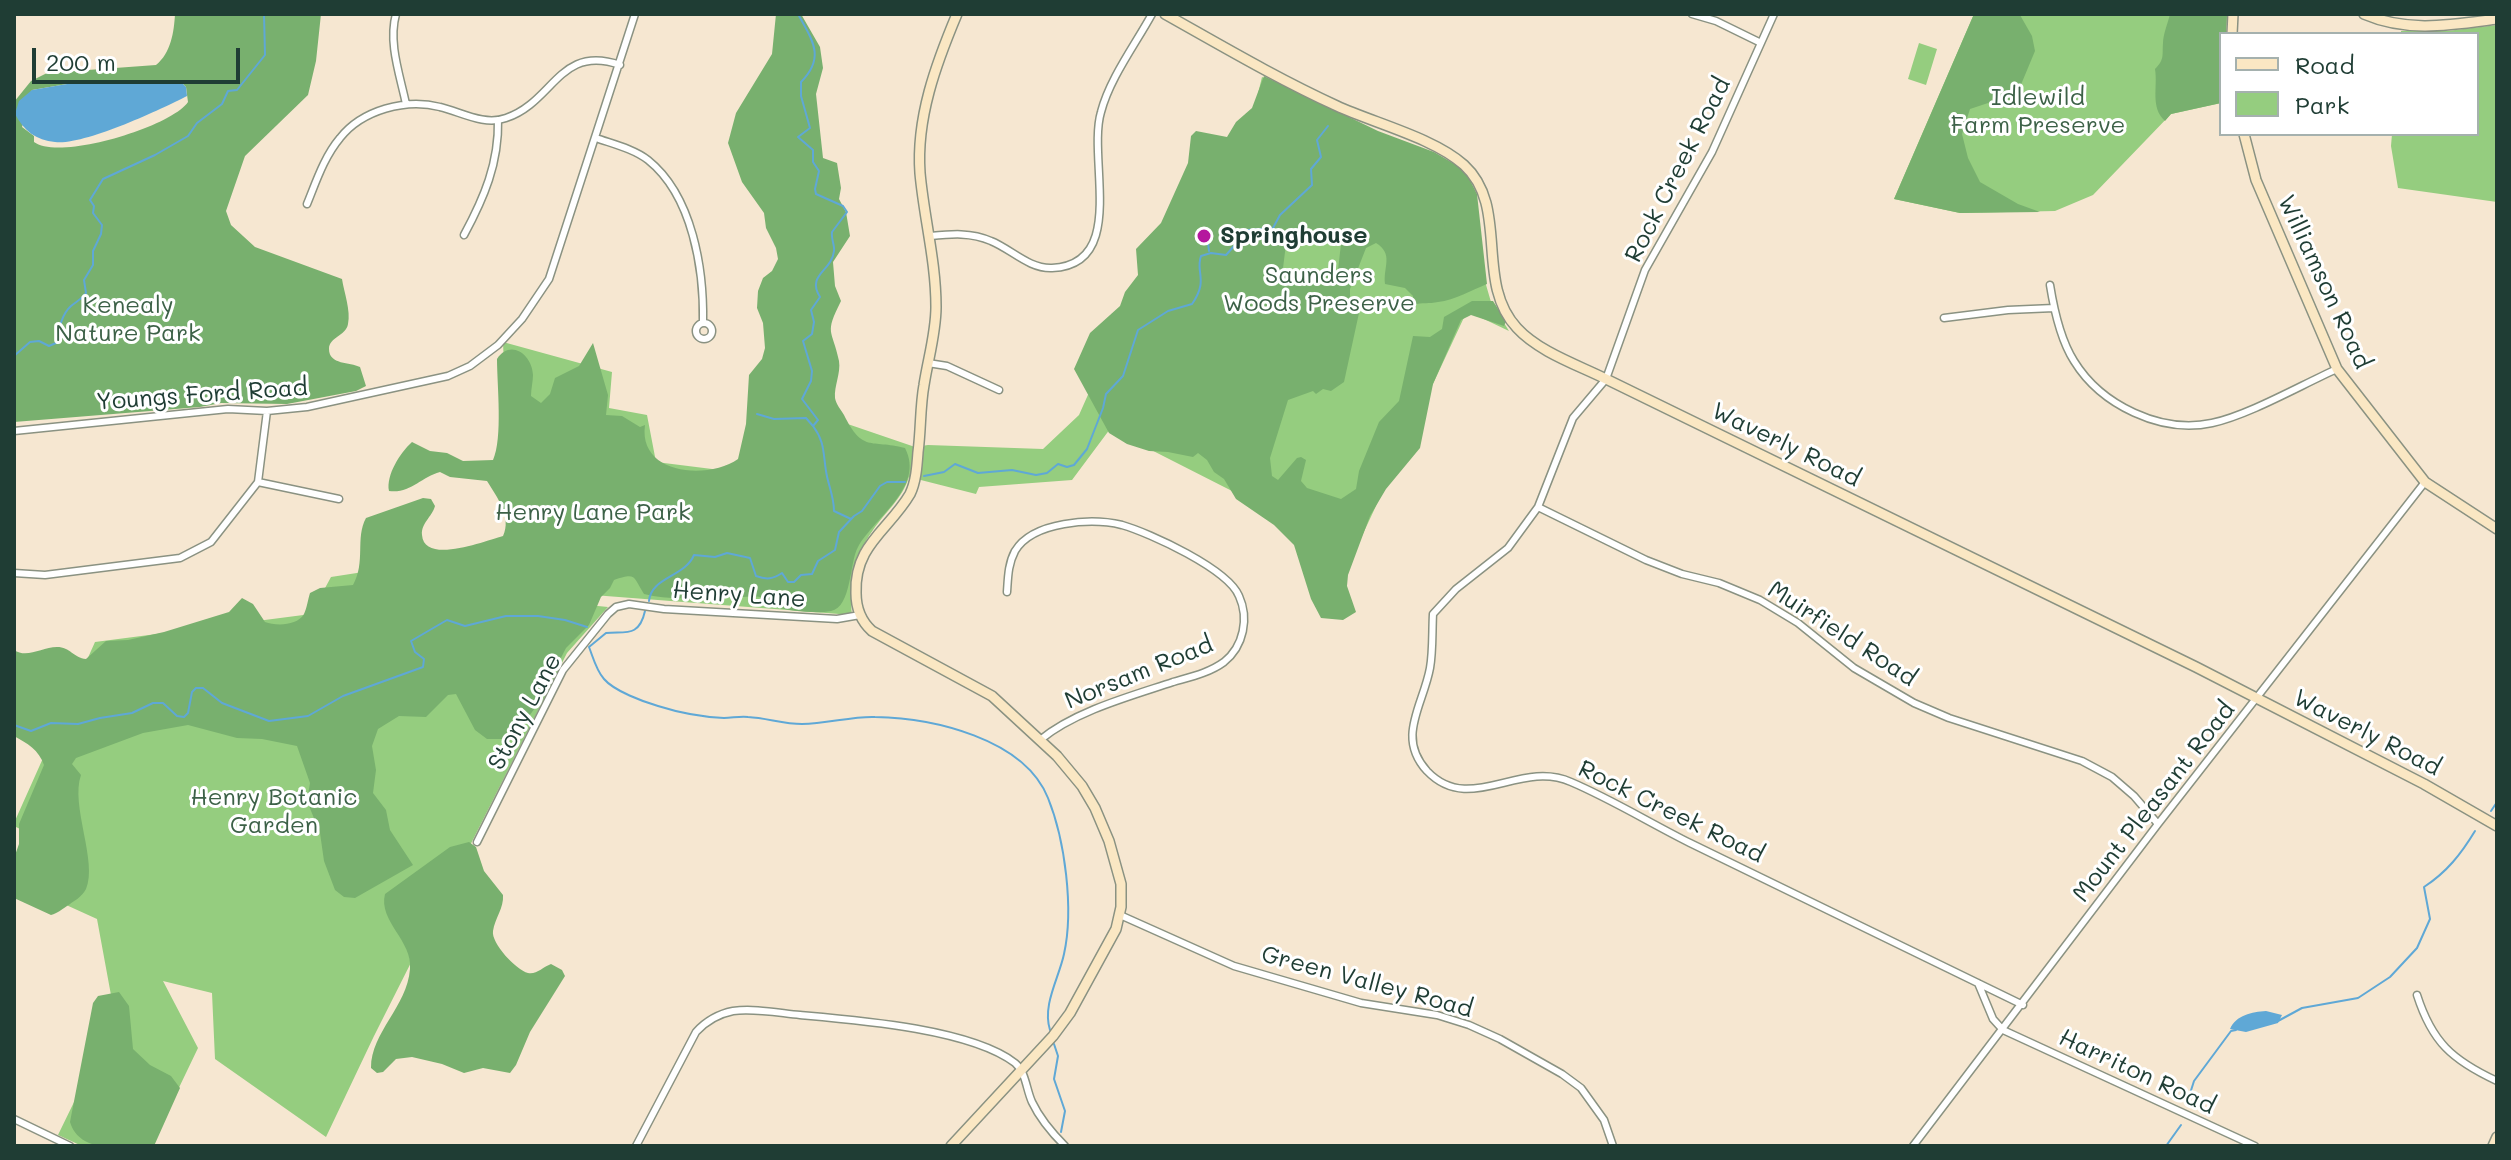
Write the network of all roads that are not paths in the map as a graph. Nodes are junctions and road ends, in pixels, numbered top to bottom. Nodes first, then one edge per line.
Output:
1 (396, 14) edge
2 (635, 14) edge
3 (957, 14) edge
4 (1152, 14) edge
5 (1165, 14) edge
6 (1692, 14) edge
7 (1774, 14) edge
8 (2364, 14) edge
9 (2497, 19) edge
10 (1761, 43) junction
11 (620, 65) junction
12 (406, 104) junction
13 (498, 120) junction
14 (2245, 136) edge
15 (596, 138) junction
16 (307, 204) dead end
17 (464, 235) dead end
18 (930, 236) junction
19 (2050, 285) dead end
20 (2054, 308) junction
21 (1944, 318) dead end
22 (703, 323) dead end
23 (928, 363) junction
24 (2337, 369) junction
25 (1606, 379) junction
26 (999, 390) dead end
27 (267, 411) junction
28 (14, 431) edge
29 (258, 482) junction
30 (2425, 482) junction
31 (339, 499) dead end
32 (1538, 507) junction
33 (2497, 529) edge
34 (14, 573) edge
35 (1007, 592) dead end
36 (616, 607) joint
37 (860, 615) junction
38 (2257, 699) junction
39 (1040, 740) junction
40 (2158, 824) junction
41 (2497, 826) edge
42 (477, 842) dead end
43 (1120, 915) junction
44 (1978, 983) junction
45 (2417, 995) dead end
46 (2023, 1005) junction
47 (2003, 1030) junction
48 (1021, 1069) junction
49 (2497, 1081) edge
50 (14, 1119) edge
51 (2497, 1137) edge
52 (70, 1146) edge
53 (636, 1146) edge
54 (951, 1146) edge
55 (1065, 1146) edge
56 (1613, 1146) edge
57 (1913, 1146) edge
58 (2255, 1146) edge
59 (2493, 1146) edge

1 - 12 street
2 - 11 street, Youngs Ford Road
3 - 18 street
4 - 18 street
5 - 25 street, Waverly Road
6 - 10 street
7 - 10 street, Rock Creek Road
8 - 9 street
10 - 25 street, Rock Creek Road
11 - 13 street
11 - 15 street, Youngs Ford Road
12 - 13 street
12 - 16 street
13 - 17 street
14 - 24 street, Williamson Road
15 - 22 street
15 - 27 street, Youngs Ford Road
18 - 23 street
19 - 20 street
20 - 21 street
20 - 24 street
23 - 26 street
23 - 37 street
24 - 30 street, Williamson Road
25 - 32 street, Rock Creek Road
25 - 38 street, Waverly Road
27 - 28 street, Youngs Ford Road
27 - 29 street
29 - 31 street
29 - 34 street
30 - 33 street, Williamson Road
30 - 38 street, Mount Pleasant Road
32 - 40 street, Muirfield Road
32 - 44 street, Rock Creek Road
35 - 39 street, Norsam Road
36 - 37 street, Henry Lane
36 - 42 street, Stony Lane
37 - 39 street
38 - 40 street, Mount Pleasant Road
38 - 41 street, Waverly Road
39 - 43 street
40 - 46 street, Mount Pleasant Road
43 - 48 street
43 - 56 street, Green Valley Road
44 - 46 street, Rock Creek Road
44 - 47 street
45 - 49 street
46 - 47 street, Mount Pleasant Road
47 - 57 street, Mount Pleasant Road
47 - 58 street, Harriton Road
48 - 53 street
48 - 54 street
48 - 55 street
50 - 52 street
51 - 59 street

